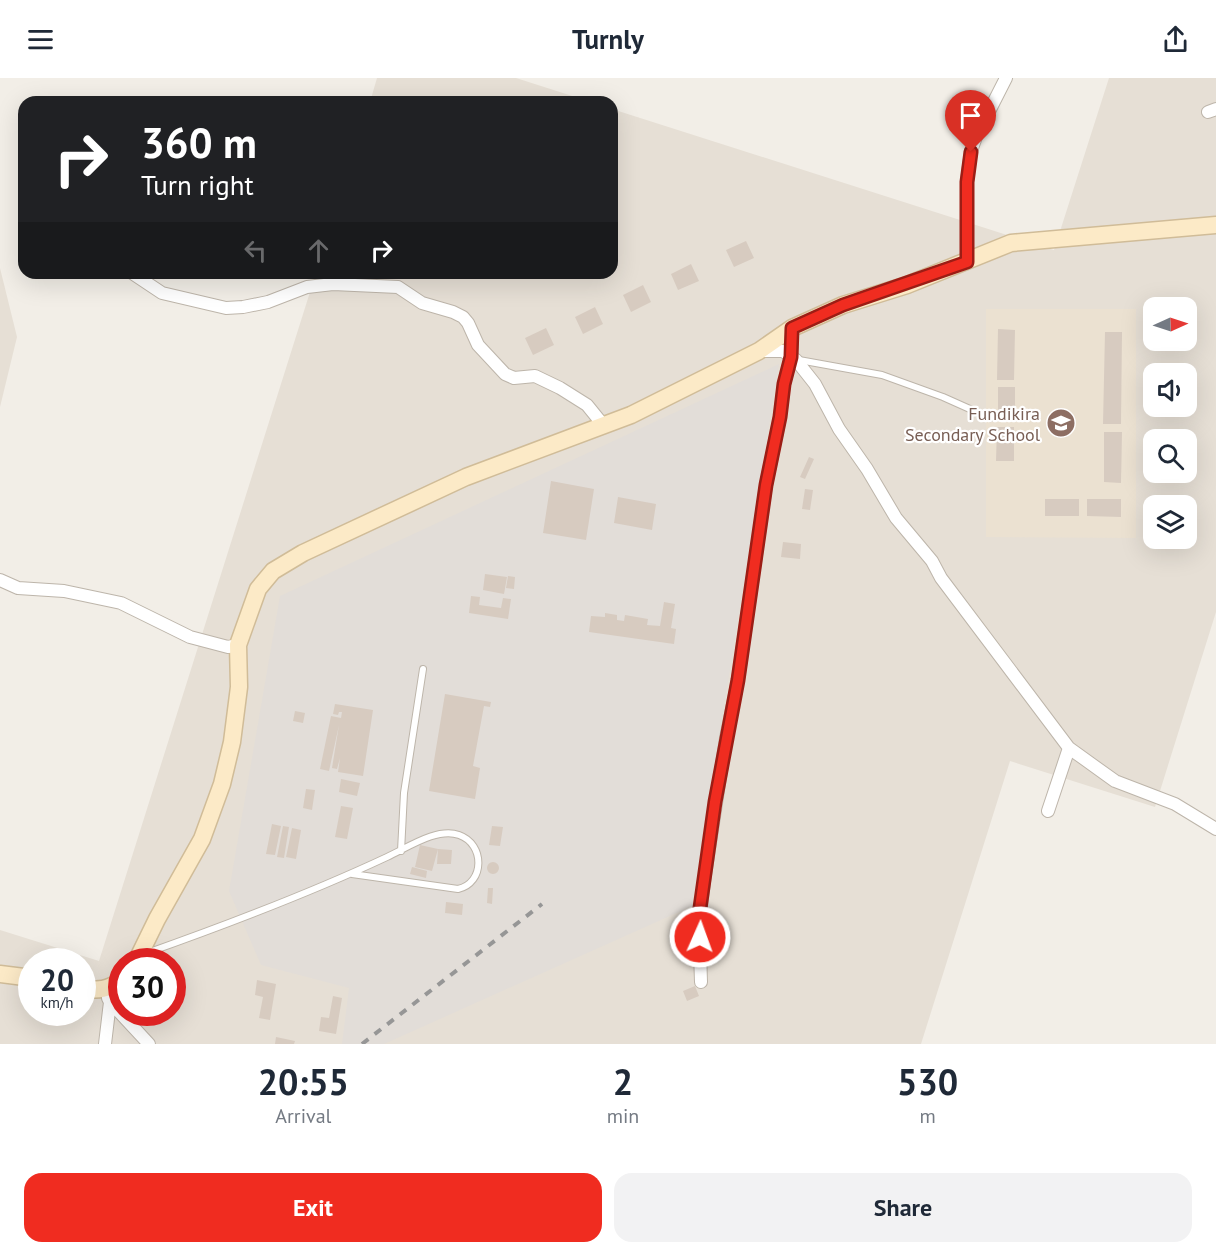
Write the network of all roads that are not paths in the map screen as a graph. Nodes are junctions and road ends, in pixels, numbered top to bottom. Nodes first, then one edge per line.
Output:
1 (1006, 78) edge
2 (1216, 225) edge
3 (967, 262) junction
4 (141, 279) edge
5 (792, 328) junction
6 (759, 351) junction
7 (793, 358) junction
8 (990, 418) dead end
9 (604, 426) junction
10 (0, 580) edge
11 (238, 645) junction
12 (423, 669) dead end
13 (1069, 748) junction
14 (1048, 811) dead end
15 (1216, 829) edge
16 (401, 851) junction
17 (352, 874) junction
18 (143, 948) edge
19 (164, 948) edge
20 (0, 974) edge
21 (18, 976) edge
22 (701, 982) dead end
23 (96, 993) edge
24 (108, 993) edge
25 (106, 996) junction
26 (105, 1044) edge
27 (148, 1044) edge

1 - 3 street
2 - 3 street
3 - 5 street
4 - 9 street
5 - 6 street
5 - 7 street
6 - 7 street
6 - 9 street
7 - 8 lane
7 - 13 street
7 - 22 street
9 - 11 street
10 - 11 street
11 - 18 street
12 - 16 lane
13 - 14 street
13 - 15 street
16 - 17 lane
16 - 17 lane
17 - 19 lane
20 - 21 street
23 - 25 street
24 - 25 street
25 - 26 street
25 - 27 street

